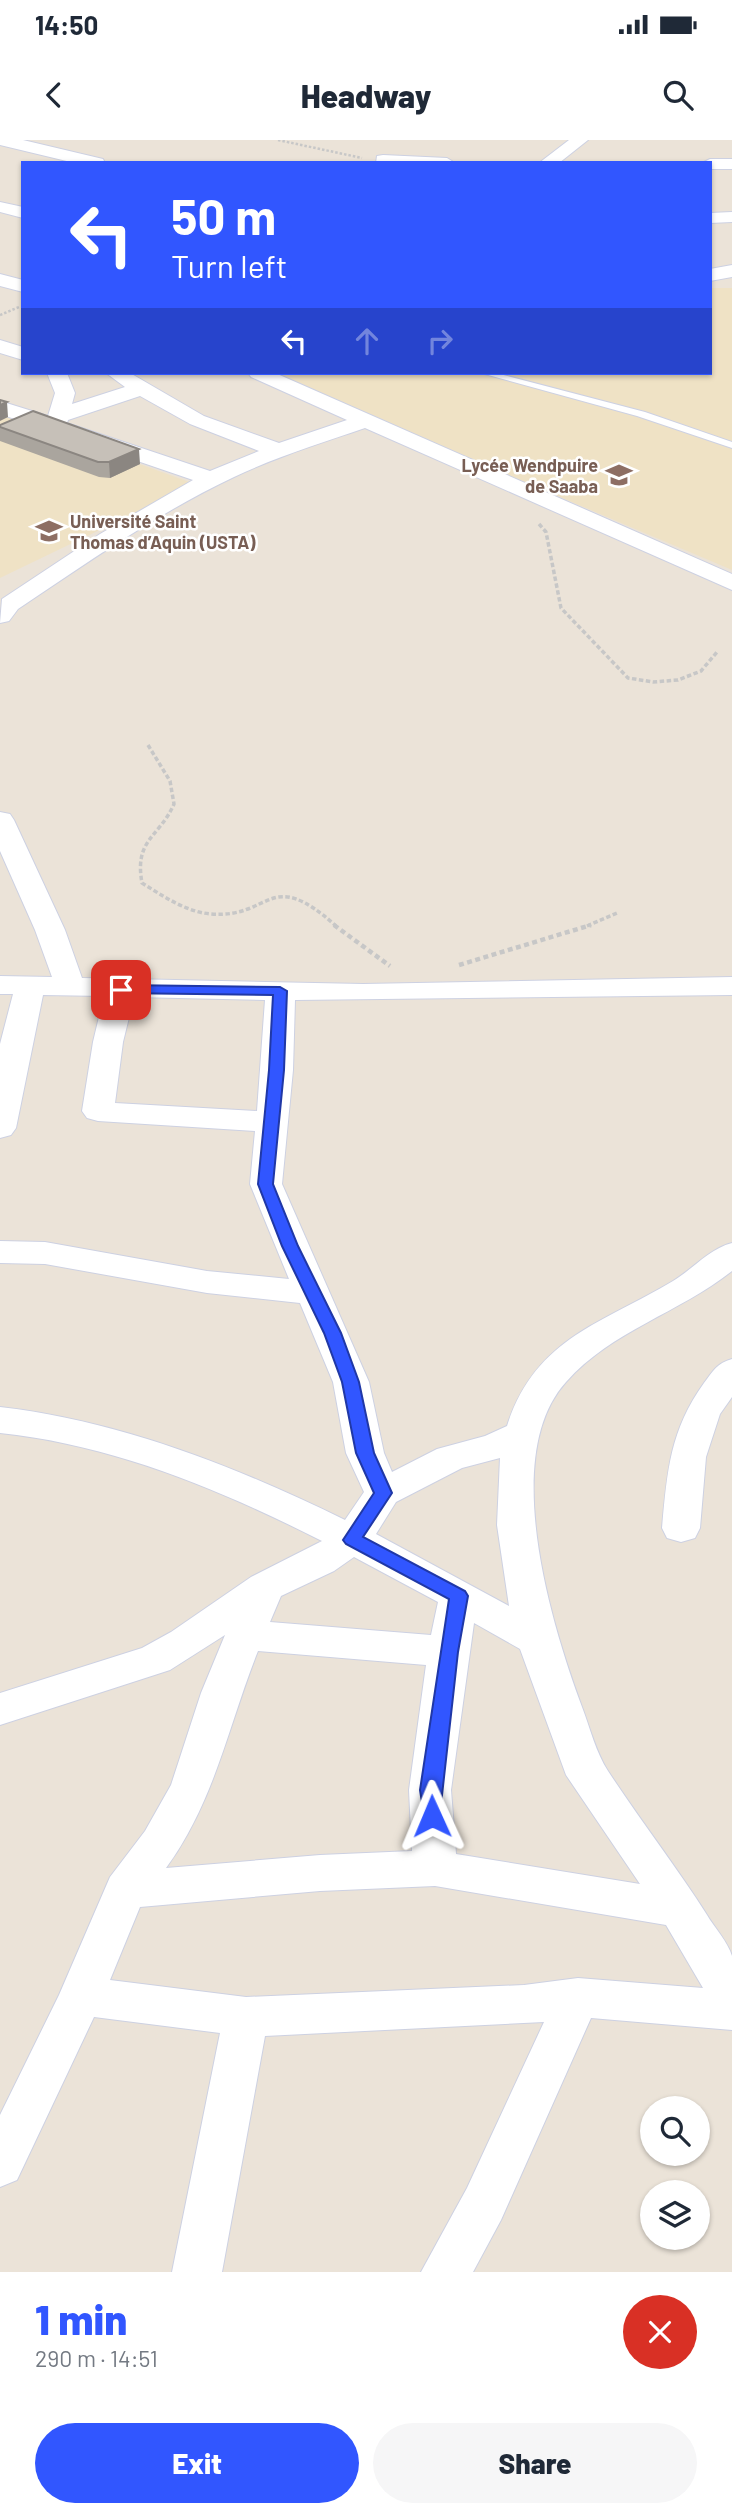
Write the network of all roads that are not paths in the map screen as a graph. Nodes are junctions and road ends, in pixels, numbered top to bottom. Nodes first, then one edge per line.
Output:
1 (2, 140) edge
2 (63, 140) edge
3 (413, 140) edge
4 (580, 140) edge
5 (39, 149) junction
6 (10, 160) dead end
7 (89, 161) edge
8 (380, 161) edge
9 (550, 161) edge
10 (722, 217) edge
11 (732, 237) edge
12 (732, 271) edge
13 (712, 275) edge
14 (0, 280) edge
15 (21, 285) edge
16 (0, 346) edge
17 (21, 353) edge
18 (58, 375) edge
19 (120, 375) edge
20 (262, 375) edge
21 (494, 375) edge
22 (143, 388) junction
23 (0, 407) edge
24 (58, 420) junction
25 (365, 421) junction
26 (732, 445) edge
27 (280, 451) junction
28 (211, 479) junction
29 (732, 583) edge
30 (3, 607) edge
31 (0, 820) edge
32 (0, 879) edge
33 (28, 882) junction
34 (15, 986) edge
35 (732, 986) edge
36 (71, 988) junction
37 (121, 990) junction
38 (280, 991) junction
39 (7, 1045) edge
40 (272, 1122) junction
41 (0, 1128) edge
42 (0, 1252) edge
43 (732, 1254) edge
44 (314, 1293) junction
45 (732, 1370) edge
46 (0, 1420) edge
47 (520, 1435) junction
48 (383, 1493) junction
49 (681, 1528) dead end
50 (352, 1540) junction
51 (265, 1587) junction
52 (459, 1596) junction
53 (245, 1634) junction
54 (537, 1640) junction
55 (448, 1652) junction
56 (0, 1709) edge
57 (435, 1868) junction
58 (125, 1890) junction
59 (678, 1909) junction
60 (732, 1995) edge
61 (81, 1996) junction
62 (578, 1997) junction
63 (732, 2010) edge
64 (246, 2017) junction
65 (0, 2165) edge
66 (197, 2272) edge
67 (446, 2272) edge

1 - 5 street
2 - 5 street
3 - 8 street
4 - 9 street
5 - 6 street
5 - 7 street
10 - 11 street
12 - 13 street
14 - 15 street
16 - 17 street
18 - 24 street
19 - 22 street
20 - 25 street
21 - 26 lane
22 - 24 street
22 - 27 street
23 - 24 street
24 - 28 street
25 - 27 street
25 - 29 street
27 - 28 street
28 - 30 street
31 - 33 street
32 - 33 street
33 - 36 street
34 - 36 street
34 - 39 street
35 - 38 street
36 - 37 street
37 - 38 street
37 - 40 street
38 - 40 street
39 - 41 street
40 - 44 street
42 - 44 street
43 - 47 street
44 - 48 street
45 - 49 street
46 - 50 street
47 - 48 street
47 - 54 street
48 - 50 street
50 - 51 street
50 - 52 street
51 - 53 street
51 - 56 street
52 - 54 street
52 - 55 street
53 - 55 street
53 - 58 street
54 - 59 street
55 - 57 street
57 - 58 street
57 - 59 street
58 - 61 street
59 - 60 street
61 - 64 street
61 - 65 street
62 - 63 street
62 - 64 street
62 - 67 street
64 - 66 street

